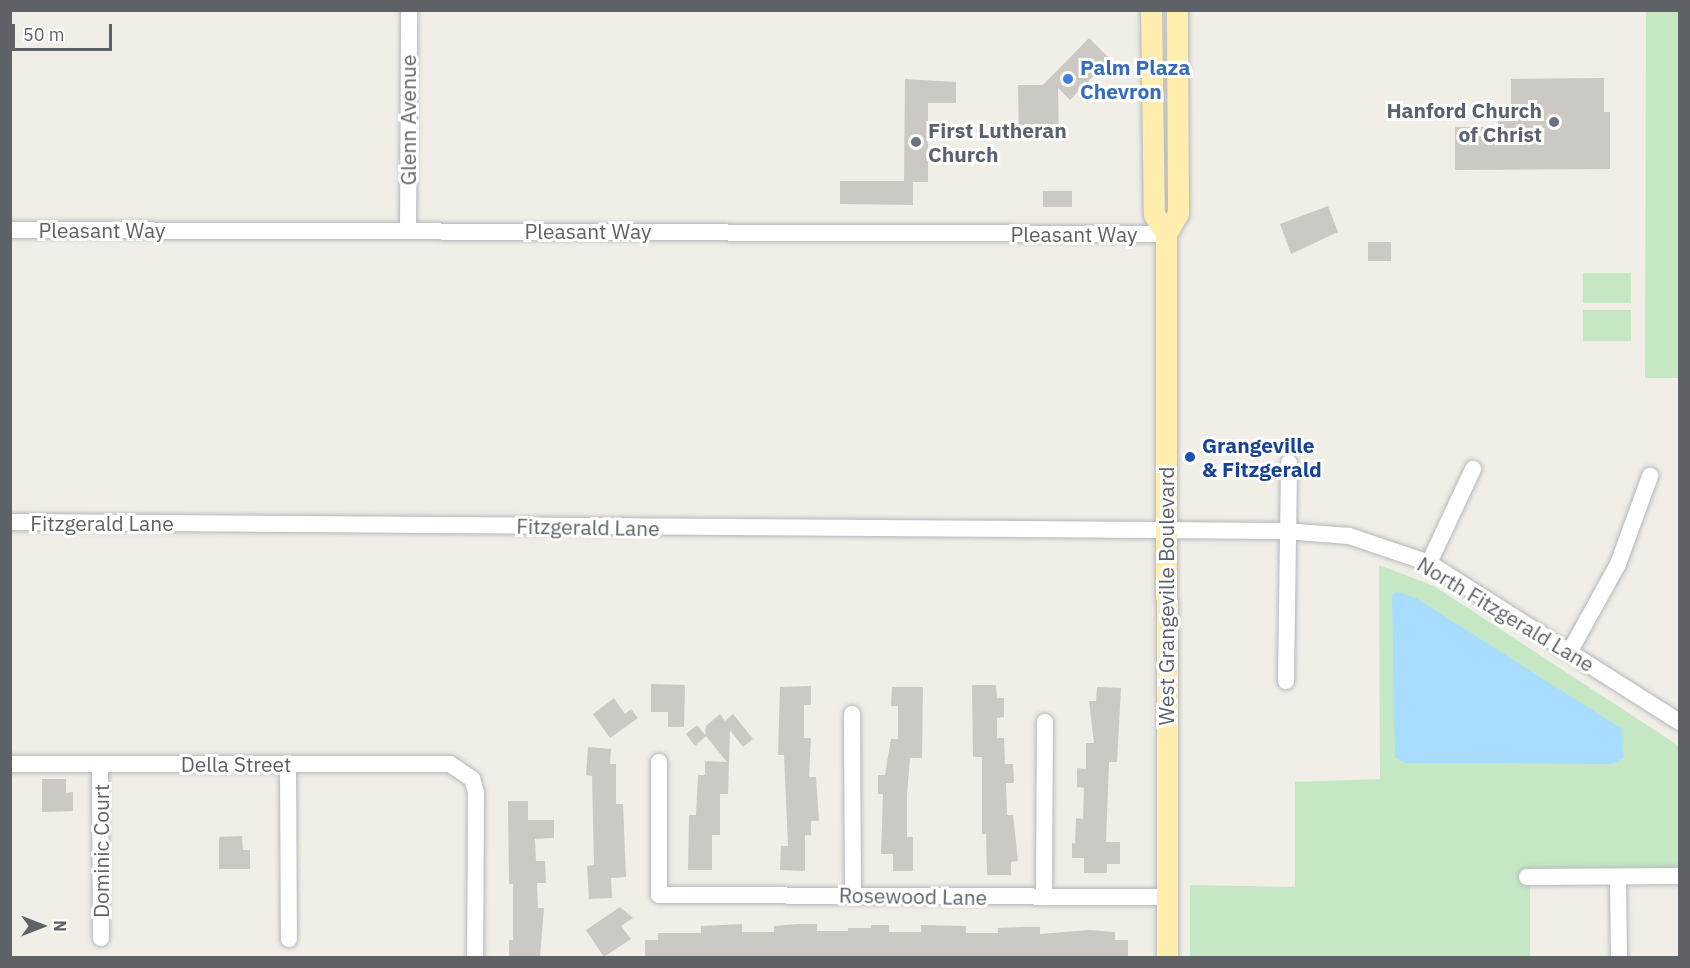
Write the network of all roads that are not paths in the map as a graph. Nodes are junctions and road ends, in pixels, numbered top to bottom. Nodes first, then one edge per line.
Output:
1 (409, 10) edge
2 (1150, 10) edge
3 (1177, 10) edge
4 (10, 230) edge
5 (408, 230) junction
6 (1166, 234) junction
7 (1289, 463) dead end
8 (1473, 469) dead end
9 (1650, 476) dead end
10 (10, 522) edge
11 (1165, 530) junction
12 (1285, 531) junction
13 (1429, 563) junction
14 (1570, 651) junction
15 (1286, 681) dead end
16 (852, 714) dead end
17 (1045, 722) dead end
18 (1680, 722) edge
19 (659, 762) dead end
20 (10, 764) edge
21 (100, 764) junction
22 (288, 765) junction
23 (1680, 876) edge
24 (1527, 877) dead end
25 (1618, 877) junction
26 (853, 896) junction
27 (1044, 897) junction
28 (1167, 897) junction
29 (101, 938) dead end
30 (289, 939) dead end
31 (475, 957) edge
32 (1167, 957) edge
33 (1618, 957) edge

1 - 5 street, Glenn Avenue
2 - 6 main road, West Grangeville Boulevard
3 - 6 main road, West Grangeville Boulevard
4 - 5 street, Pleasant Way
5 - 6 street, Pleasant Way
6 - 11 main road, West Grangeville Boulevard
7 - 12 street
8 - 13 street
9 - 14 street
10 - 11 street, Fitzgerald Lane
11 - 12 street, North Fitzgerald Lane
11 - 28 main road, West Grangeville Boulevard
12 - 13 street, North Fitzgerald Lane
12 - 15 street
13 - 14 street, North Fitzgerald Lane
14 - 18 street, North Fitzgerald Lane
16 - 26 street
17 - 27 street
19 - 26 street, Rosewood Lane
20 - 21 street, Della Street
21 - 22 street, Della Street
21 - 29 street, Dominic Court
22 - 30 street
22 - 31 street, Della Street
23 - 25 street
24 - 25 street
25 - 33 street
26 - 27 street, Rosewood Lane
27 - 28 street, Rosewood Lane
28 - 32 main road, West Grangeville Boulevard

